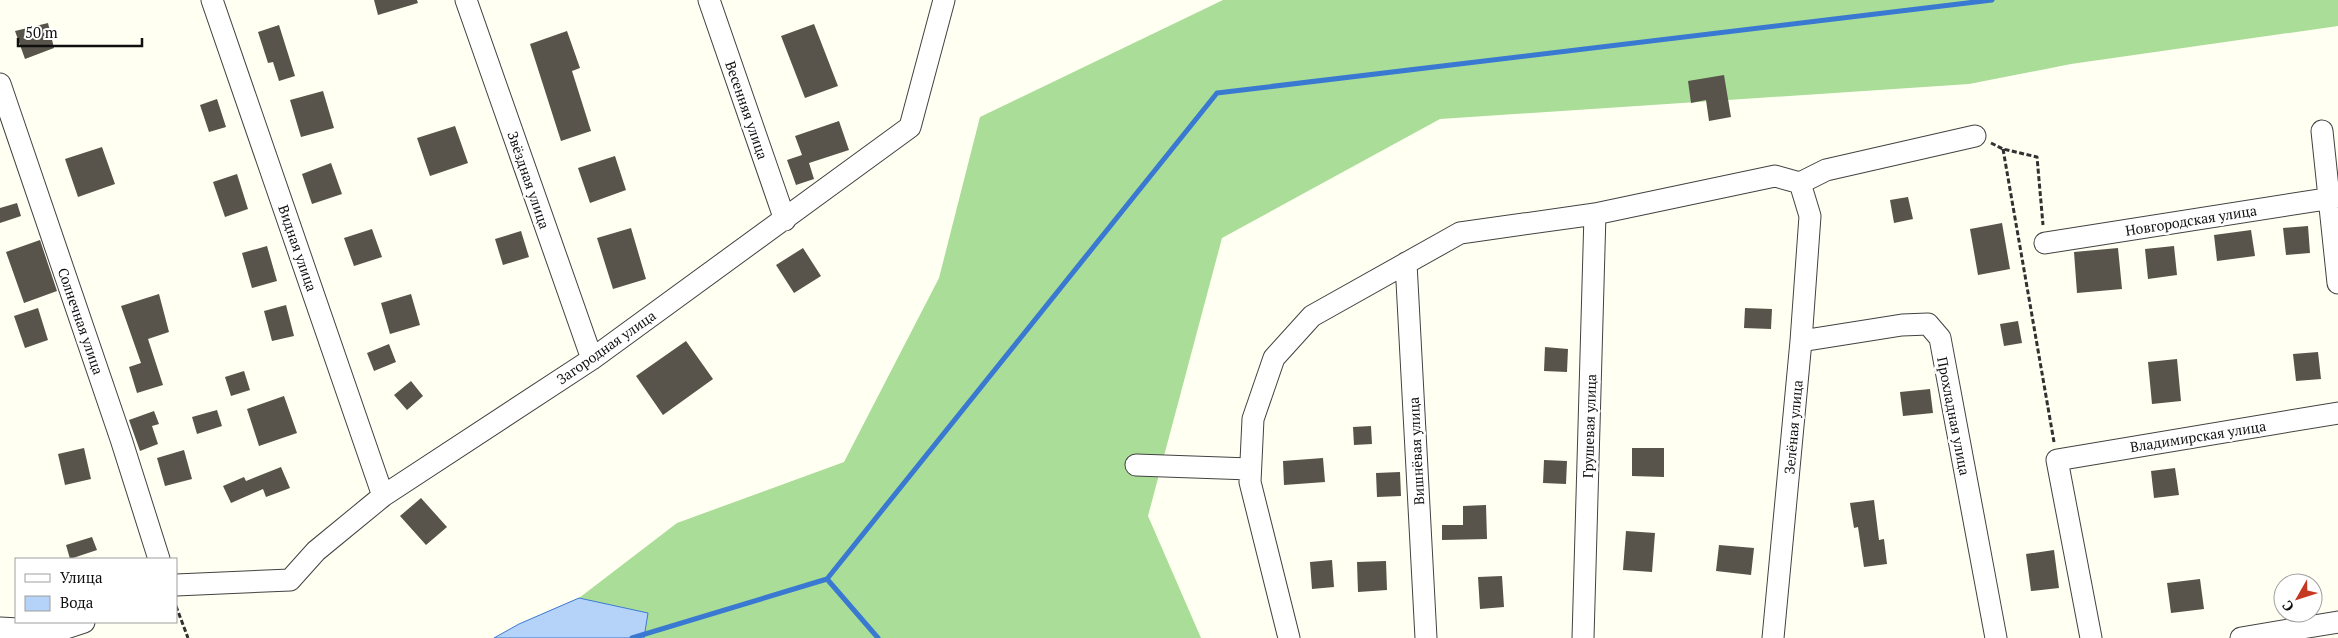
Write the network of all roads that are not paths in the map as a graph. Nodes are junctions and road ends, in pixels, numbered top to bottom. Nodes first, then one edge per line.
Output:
1 (212, 0) edge
2 (466, 0) edge
3 (709, 0) edge
4 (944, 0) edge
5 (0, 84) edge
6 (2322, 131) dead end
7 (1975, 136) road end
8 (1800, 183) junction
9 (2334, 198) edge
10 (1595, 214) junction
11 (785, 220) junction
12 (2045, 243) road end
13 (1406, 263) junction
14 (2338, 283) edge
15 (1801, 341) junction
16 (592, 359) junction
17 (2338, 413) edge
18 (1136, 465) dead end
19 (1250, 469) junction
20 (383, 496) junction
21 (159, 558) edge
22 (178, 585) edge
23 (2338, 622) edge
24 (81, 623) edge
25 (0, 628) edge
26 (1289, 638) edge
27 (1426, 638) edge
28 (1583, 638) edge
29 (1773, 638) edge
30 (1996, 638) edge
31 (2091, 638) edge
32 (2241, 638) edge

1 - 20 street, Видная улица
2 - 16 street, Звёздная улица
3 - 11 street, Весенняя улица
4 - 11 street, Загородная улица
5 - 21 street, Солнечная улица
6 - 9 street
7 - 8 street
8 - 10 street
8 - 15 street, Зелёная улица
9 - 12 street, Новгородская улица
9 - 14 street
10 - 13 street
10 - 28 street, Грушевая улица
11 - 16 street, Загородная улица
13 - 19 street
13 - 27 street, Вишнёвая улица
15 - 29 street, Зелёная улица
15 - 30 street, Прохладная улица
16 - 20 street, Загородная улица
17 - 31 street, Владимирская улица
18 - 19 street
19 - 26 street
20 - 22 street, Загородная улица
23 - 32 street
24 - 25 street

